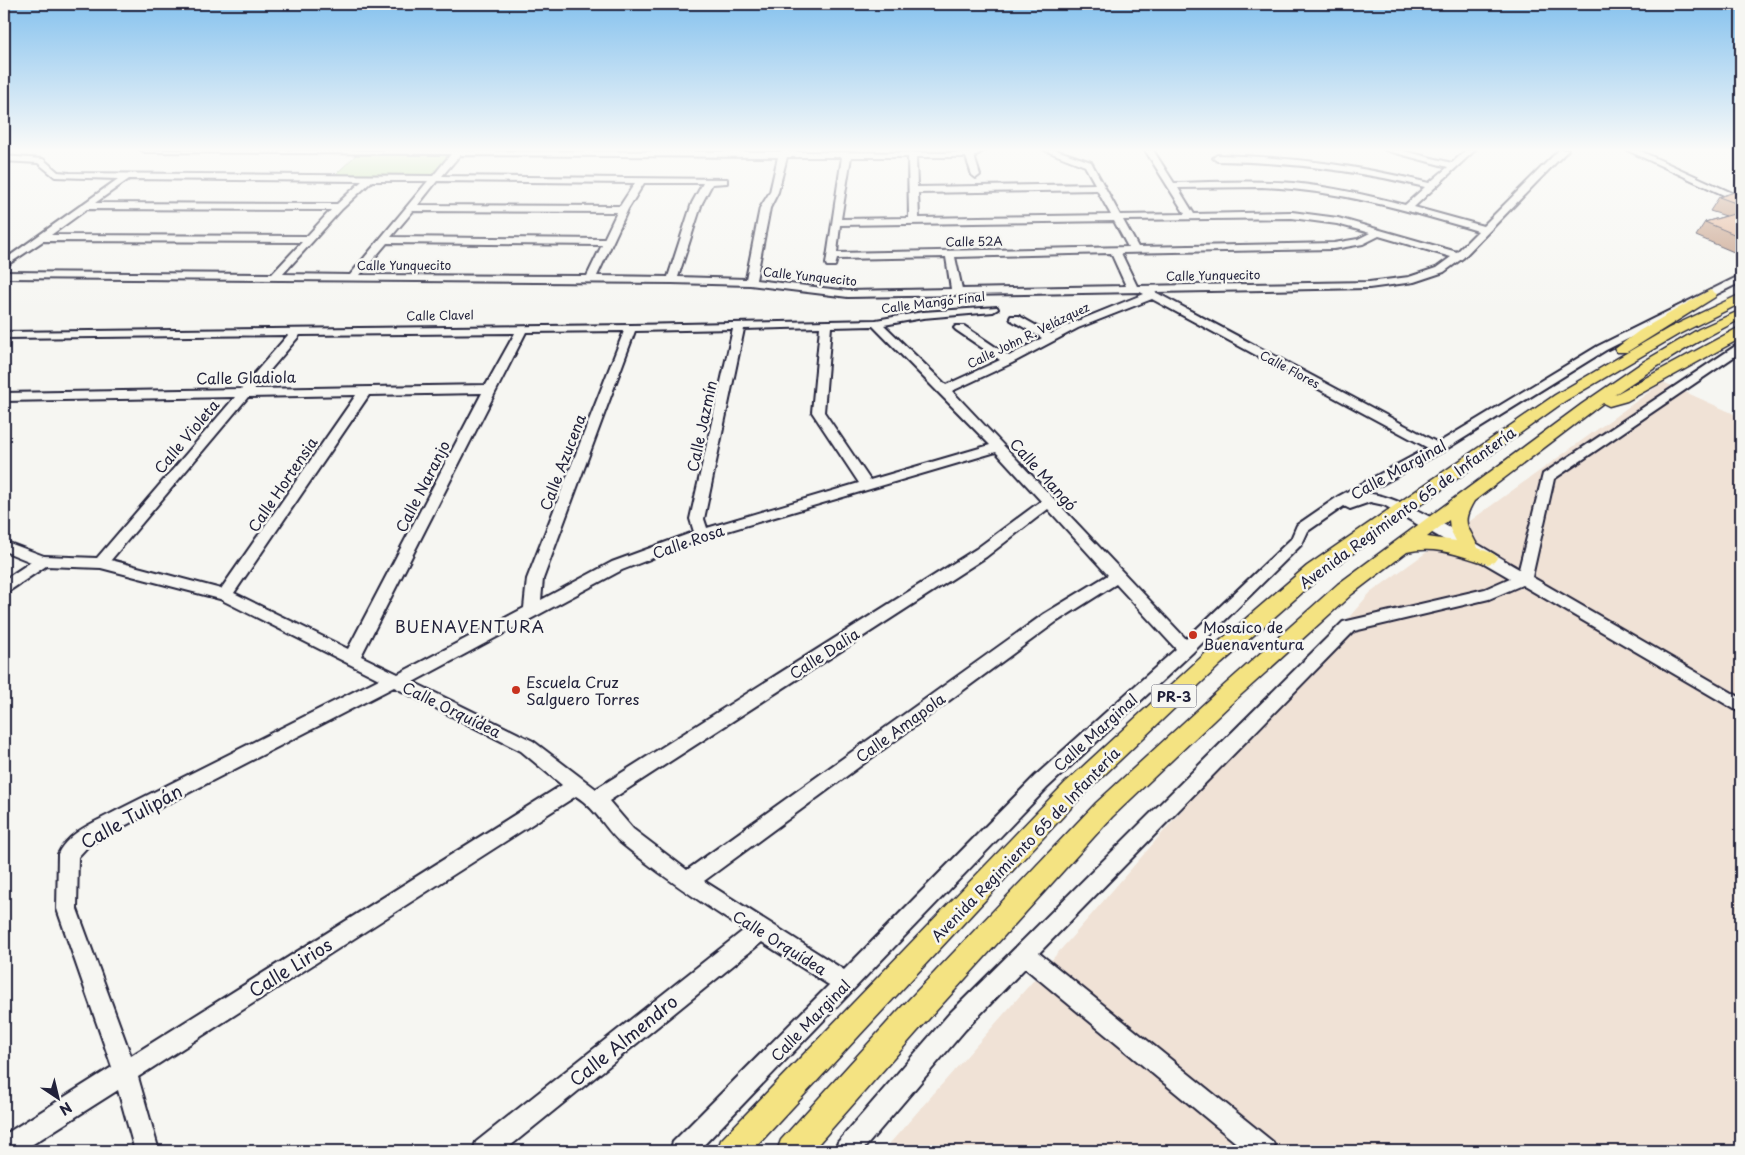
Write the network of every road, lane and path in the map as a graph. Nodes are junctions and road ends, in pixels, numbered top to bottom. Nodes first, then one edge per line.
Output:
1 (89, 204) edge
2 (343, 204) edge
3 (414, 204) edge
4 (626, 204) edge
5 (696, 204) edge
6 (767, 204) edge
7 (839, 204) edge
8 (914, 204) edge
9 (1110, 204) edge
10 (1182, 204) edge
11 (1391, 204) edge
12 (1411, 204) edge
13 (1511, 204) edge
14 (86, 206) junction
15 (340, 207) junction
16 (411, 208) junction
17 (1407, 208) junction
18 (623, 209) junction
19 (1190, 216) junction
20 (1117, 217) junction
21 (914, 220) junction
22 (836, 222) junction
23 (1485, 230) junction
24 (1380, 232) junction
25 (41, 238) junction
26 (310, 239) junction
27 (384, 240) junction
28 (608, 242) junction
29 (1134, 249) junction
30 (1115, 251) junction
31 (950, 254) junction
32 (1459, 256) junction
33 (4, 264) edge
34 (4, 275) edge
35 (275, 277) junction
36 (353, 277) junction
37 (1741, 278) edge
38 (591, 279) junction
39 (672, 280) junction
40 (750, 282) junction
41 (1143, 291) junction
42 (958, 292) junction
43 (1710, 294) junction
44 (1741, 298) edge
45 (993, 309) dead end
46 (1741, 314) edge
47 (1015, 318) dead end
48 (876, 322) junction
49 (826, 324) junction
50 (739, 325) junction
51 (523, 328) junction
52 (631, 328) junction
53 (960, 328) dead end
54 (1695, 328) junction
55 (297, 331) junction
56 (1741, 332) edge
57 (4, 335) edge
58 (1050, 338) junction
59 (1741, 346) edge
60 (1008, 361) junction
61 (490, 389) junction
62 (945, 390) junction
63 (365, 391) junction
64 (244, 393) junction
65 (4, 397) edge
66 (1560, 398) junction
67 (1586, 407) junction
68 (998, 447) junction
69 (1438, 448) junction
70 (1411, 463) junction
71 (868, 485) junction
72 (1467, 497) junction
73 (1048, 502) junction
74 (1402, 508) junction
75 (1431, 524) junction
76 (702, 534) junction
77 (1297, 540) junction
78 (4, 546) edge
79 (1469, 547) junction
80 (1400, 548) junction
81 (1488, 558) junction
82 (43, 561) junction
83 (101, 563) junction
84 (1116, 577) junction
85 (1524, 578) junction
86 (4, 587) edge
87 (225, 595) junction
88 (532, 610) junction
89 (1186, 649) junction
90 (351, 659) junction
91 (395, 681) junction
92 (1741, 706) edge
93 (576, 786) junction
94 (596, 799) junction
95 (687, 882) junction
96 (760, 930) junction
97 (1025, 955) junction
98 (845, 983) junction
99 (125, 1072) junction
100 (4, 1149) edge
101 (147, 1151) edge
102 (485, 1151) edge
103 (682, 1151) edge
104 (732, 1151) edge
105 (792, 1151) edge
106 (847, 1151) edge
107 (1264, 1151) edge

1 - 14 street
2 - 15 street
3 - 16 street
4 - 18 street
5 - 39 street
6 - 40 street
7 - 22 street
8 - 21 street
9 - 20 street
10 - 19 street
11 - 17 street
12 - 17 street
13 - 23 street, Calle Yunquecito
14 - 15 street
14 - 25 street
15 - 26 street
16 - 18 street
16 - 27 street
17 - 23 street
18 - 28 street
19 - 20 street
19 - 24 street
20 - 21 street
20 - 29 street
21 - 22 street
22 - 31 street, Calle 52A
23 - 32 street, Calle Yunquecito
24 - 29 street, Calle 52A
24 - 32 street
25 - 26 street
25 - 33 street
26 - 35 street
27 - 28 street
27 - 36 street
28 - 38 street
29 - 30 street, Calle 52A
30 - 31 street, Calle 52A
30 - 41 street
31 - 42 street
32 - 41 street, Calle Yunquecito
34 - 35 street, Calle Yunquecito
35 - 36 street, Calle Yunquecito
36 - 38 street, Calle Yunquecito
37 - 43 street, Calle Marginal
38 - 39 street, Calle Yunquecito
39 - 40 street, Calle Yunquecito
40 - 42 street, Calle Yunquecito
41 - 42 street, Calle Yunquecito
41 - 58 street, Calle John R. Velázquez
41 - 69 street, Calle Flores
43 - 66 main road
43 - 69 street, Calle Marginal
44 - 54 main road, Avenida Regimiento 65 de Infantería / PR-3
45 - 48 street, Calle Mangó Final
46 - 54 main road, Avenida Regimiento 65 de Infantería / PR-3
47 - 58 street
48 - 49 street, Calle Clavel
48 - 62 street, Calle Mangó
49 - 50 street, Calle Clavel
49 - 71 street
50 - 52 street, Calle Clavel
50 - 76 street, Calle Jazmín
51 - 52 street, Calle Clavel
51 - 55 street, Calle Clavel
51 - 61 street, Calle Naranjo
52 - 88 street, Calle Azucena
53 - 60 street
54 - 66 main road, Avenida Regimiento 65 de Infantería / PR-3
54 - 67 main road, Avenida Regimiento 65 de Infantería / PR-3
55 - 57 street, Calle Clavel
55 - 64 street, Calle Violeta
56 - 67 main road
58 - 60 street, Calle John R. Velázquez
59 - 85 street
60 - 62 street, Calle John R. Velázquez
61 - 63 street, Calle Gladiola
61 - 90 street, Calle Naranjo
62 - 68 street, Calle Mangó
63 - 64 street, Calle Gladiola
63 - 87 street, Calle Hortensia
64 - 65 street, Calle Gladiola
64 - 83 street, Calle Violeta
66 - 74 main road, Avenida Regimiento 65 de Infantería / PR-3
67 - 72 main road, Avenida Regimiento 65 de Infantería / PR-3
68 - 71 street, Calle Rosa
68 - 73 street, Calle Mangó
69 - 70 street, Calle Marginal
70 - 74 street
70 - 77 street, Calle Marginal
71 - 76 street, Calle Rosa
72 - 75 main road, Avenida Regimiento 65 de Infantería / PR-3
72 - 79 main road
73 - 84 street, Calle Mangó
73 - 94 street, Calle Dalia
74 - 75 street
74 - 77 street
74 - 104 main road, Avenida Regimiento 65 de Infantería / PR-3
75 - 79 street
75 - 80 main road, Avenida Regimiento 65 de Infantería / PR-3
76 - 88 street, Calle Rosa
77 - 89 street, Calle Marginal
78 - 82 street, Calle Orquídea
79 - 81 street
80 - 81 main road
80 - 105 main road, Avenida Regimiento 65 de Infantería / PR-3
81 - 85 street
82 - 83 street, Calle Orquídea
82 - 86 street
83 - 87 street, Calle Orquídea
84 - 89 street, Calle Mangó
84 - 95 street, Calle Amapola
85 - 92 street
85 - 97 street
87 - 90 street, Calle Orquídea
88 - 91 street, Calle Rosa
89 - 98 street, Calle Marginal
90 - 91 street, Calle Orquídea
91 - 93 street, Calle Orquídea
91 - 99 street, Calle Tulipán
93 - 94 street, Calle Orquídea
93 - 99 street, Calle Lirios
94 - 95 street, Calle Orquídea
95 - 96 street, Calle Orquídea
96 - 98 street, Calle Orquídea
96 - 102 street, Calle Almendro
97 - 106 street
97 - 107 street
98 - 103 street, Calle Marginal
99 - 100 street, Calle Lirios
99 - 101 street, Calle Tulipán

